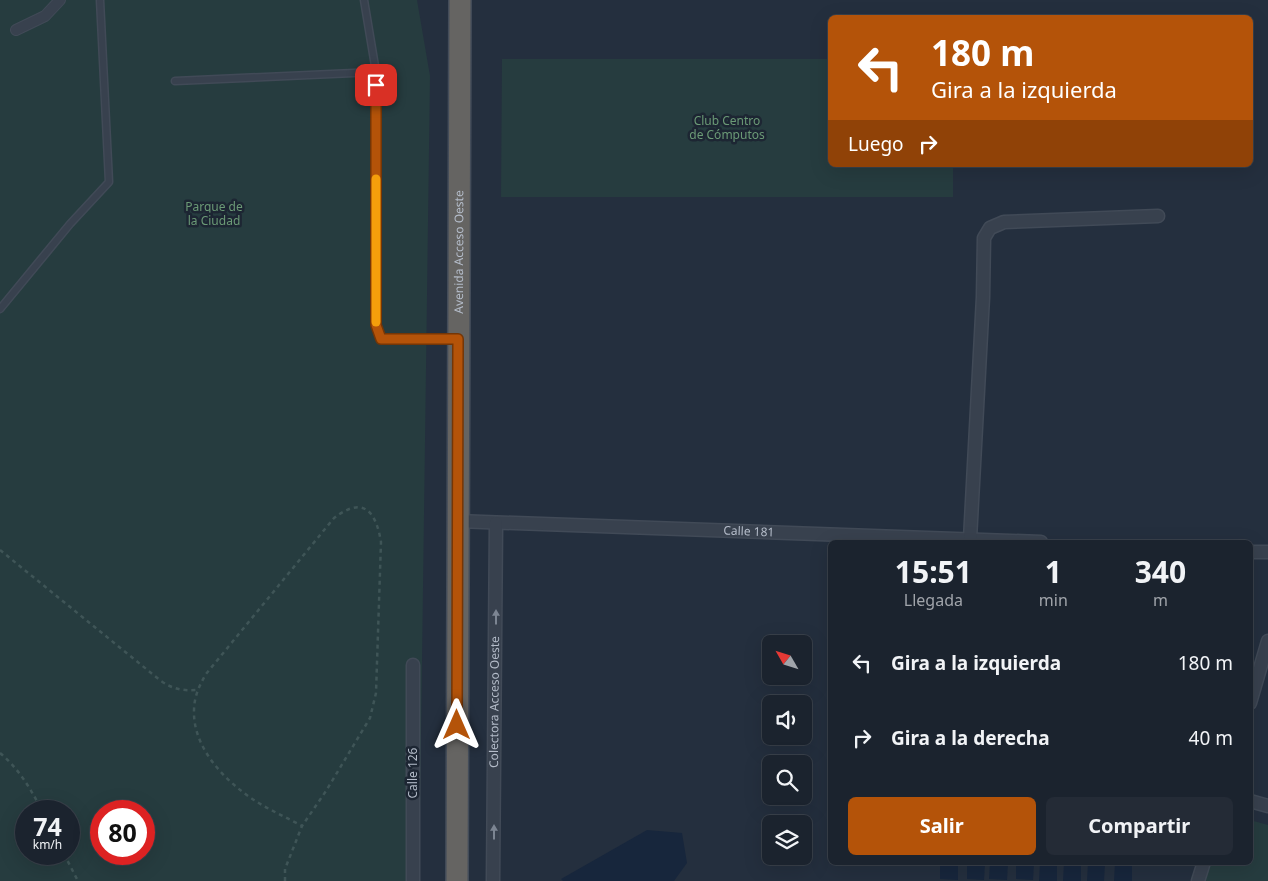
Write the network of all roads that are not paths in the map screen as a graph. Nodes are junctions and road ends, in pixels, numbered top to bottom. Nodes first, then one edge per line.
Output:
1 (60, 0) edge
2 (100, 0) edge
3 (364, 0) edge
4 (450, 0) edge
5 (460, 0) edge
6 (16, 30) dead end
7 (376, 72) junction
8 (459, 73) junction
9 (175, 81) dead end
10 (1158, 216) dead end
11 (0, 309) edge
12 (458, 339) junction
13 (458, 521) junction
14 (496, 523) junction
15 (970, 539) junction
16 (994, 540) edge
17 (1253, 552) edge
18 (1268, 552) edge
19 (1268, 641) edge
20 (413, 665) dead end
21 (1253, 693) edge
22 (1253, 802) edge
23 (1268, 806) edge
24 (1203, 865) edge
25 (413, 881) edge
26 (457, 881) edge
27 (493, 881) edge
28 (1198, 881) edge

1 - 6 street
2 - 11 lane
3 - 7 lane
4 - 8 highway
5 - 8 highway
7 - 9 lane
7 - 12 lane
8 - 12 highway, Avenida Acceso Oeste
10 - 15 street
12 - 13 highway, Avenida Acceso Oeste
13 - 14 street, Calle 181
13 - 26 highway, Avenida Acceso Oeste
14 - 15 street, Calle 181
27 -> 14 street, Colectora Acceso Oeste
15 - 16 street, Calle 181
17 - 18 street
19 - 21 street
20 - 25 street, Calle 126
22 - 23 street
24 - 28 street

